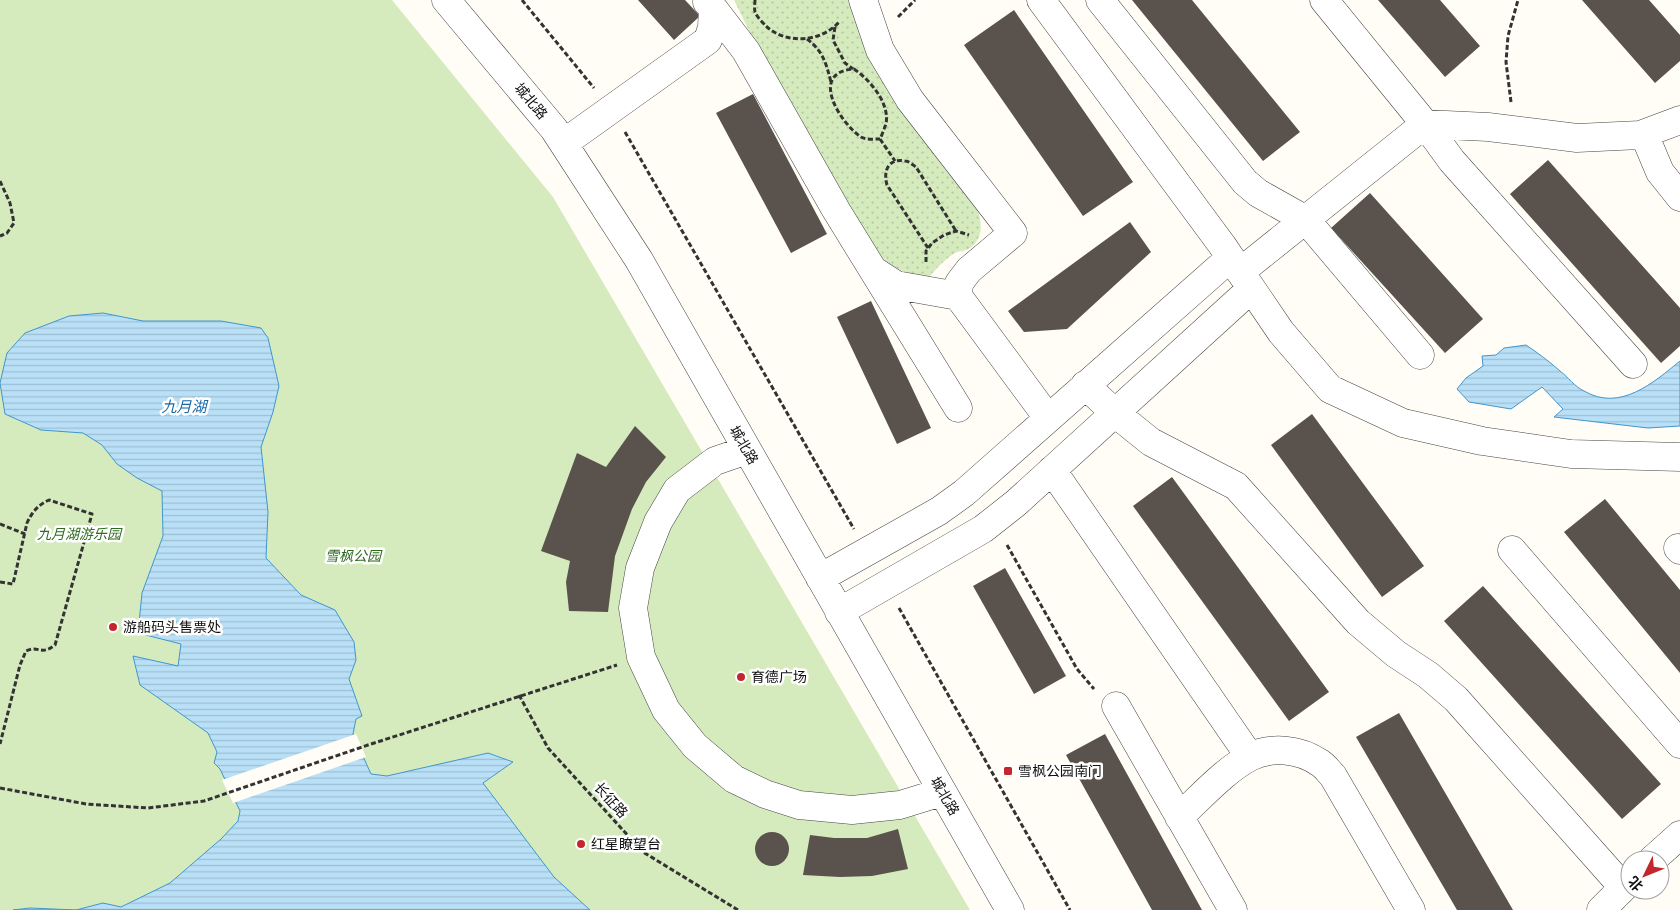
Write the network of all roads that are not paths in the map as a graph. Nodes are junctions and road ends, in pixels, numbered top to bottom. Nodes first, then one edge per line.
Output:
1 (446, 0) edge
2 (863, 0) edge
3 (1041, 0) edge
4 (1100, 0) edge
5 (1324, 0) edge
6 (709, 4) edge
7 (708, 40) junction
8 (746, 51) junction
9 (1680, 120) edge
10 (1425, 124) junction
11 (1644, 134) junction
12 (564, 143) junction
13 (1680, 196) edge
14 (1306, 220) junction
15 (876, 272) junction
16 (1240, 273) junction
17 (958, 296) junction
18 (1420, 355) dead end
19 (1633, 364) dead end
20 (1086, 386) junction
21 (958, 408) dead end
22 (1115, 413) junction
23 (1048, 418) junction
24 (747, 450) junction
25 (1680, 457) edge
26 (1052, 470) junction
27 (1512, 550) dead end
28 (820, 578) junction
29 (839, 612) junction
30 (1116, 706) road end
31 (1680, 744) edge
32 (1250, 757) junction
33 (942, 792) junction
34 (1180, 816) junction
35 (1679, 836) edge
36 (1663, 850) edge
37 (1620, 876) edge
38 (1620, 891) edge
39 (1010, 910) edge
40 (1233, 910) edge
41 (1410, 910) edge
42 (1600, 910) edge

1 - 12 street, 城北路
2 - 17 street
3 - 16 street
4 - 14 street
5 - 10 street
6 - 7 street
6 - 8 street
7 - 8 street
7 - 12 street
8 - 15 street
9 - 11 street
10 - 11 street
10 - 14 street
10 - 19 street
11 - 13 street
12 - 24 street, 城北路
14 - 16 street
14 - 18 street
15 - 17 street
15 - 21 street
16 - 20 street
16 - 22 street
16 - 25 street
17 - 23 street
20 - 22 street
20 - 23 street
22 - 26 street
22 - 37 street
23 - 28 street
24 - 28 street, 城北路
24 - 33 street
26 - 29 street
26 - 32 street
27 - 31 street
28 - 29 street, 城北路
29 - 33 street, 城北路
30 - 34 street
32 - 34 street
32 - 41 street
33 - 39 street, 城北路
34 - 40 street
35 - 36 street
38 - 42 street

